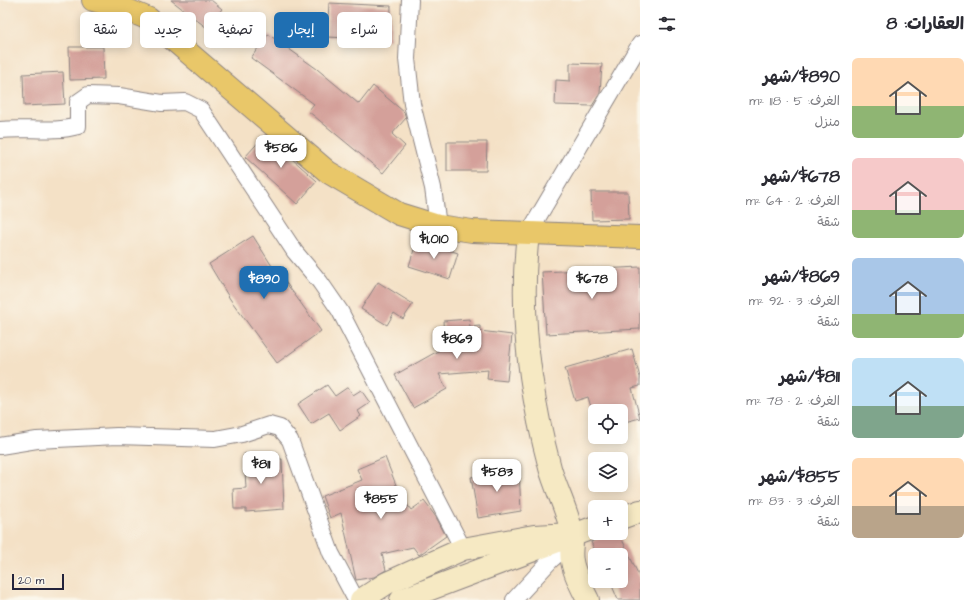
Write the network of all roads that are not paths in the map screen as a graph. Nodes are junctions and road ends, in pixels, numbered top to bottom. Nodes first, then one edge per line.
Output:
1 (93, 0) edge
2 (410, 0) edge
3 (640, 44) edge
4 (0, 130) edge
5 (438, 226) junction
6 (528, 234) junction
7 (640, 237) edge
8 (0, 446) edge
9 (640, 511) edge
10 (628, 515) edge
11 (588, 531) edge
12 (571, 541) junction
13 (463, 549) junction
14 (356, 600) edge
15 (361, 600) edge
16 (401, 600) edge
17 (514, 600) edge
18 (588, 600) edge

1 - 5 main road
2 - 5 street
3 - 6 street
4 - 13 street
5 - 6 main road
6 - 7 main road
6 - 12 street
8 - 14 street
9 - 10 street
11 - 12 street
12 - 13 street
12 - 16 street
12 - 17 street
12 - 18 street
13 - 15 street

